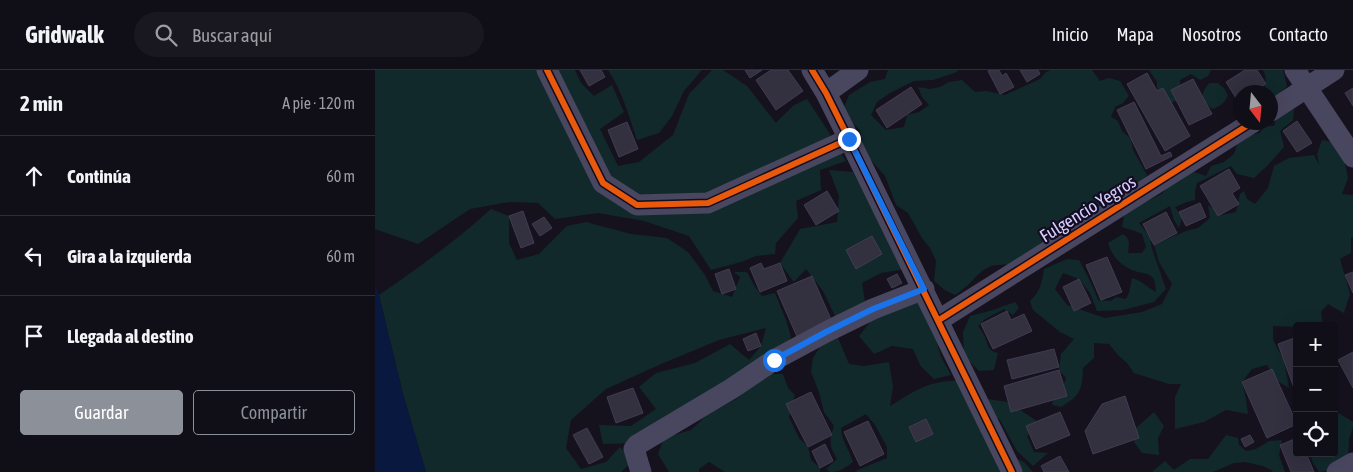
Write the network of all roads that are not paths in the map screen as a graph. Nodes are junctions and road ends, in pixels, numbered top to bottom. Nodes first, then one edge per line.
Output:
1 (547, 70) edge
2 (812, 70) edge
3 (858, 70) edge
4 (1295, 70) edge
5 (1334, 70) edge
6 (1307, 88) junction
7 (826, 93) junction
8 (1278, 107) edge
9 (1240, 130) edge
10 (849, 139) junction
11 (1353, 156) edge
12 (924, 289) junction
13 (939, 320) junction
14 (1353, 463) edge
15 (641, 472) edge
16 (1013, 472) edge
17 (1337, 472) edge

1 - 10 street
2 - 7 street
3 - 7 street
4 - 6 street
5 - 6 street
6 - 8 street
6 - 11 street
7 - 10 street
9 - 13 street, Fulgencio Yegros
10 - 12 street
12 - 13 street
12 - 15 street
13 - 16 street
14 - 17 street

